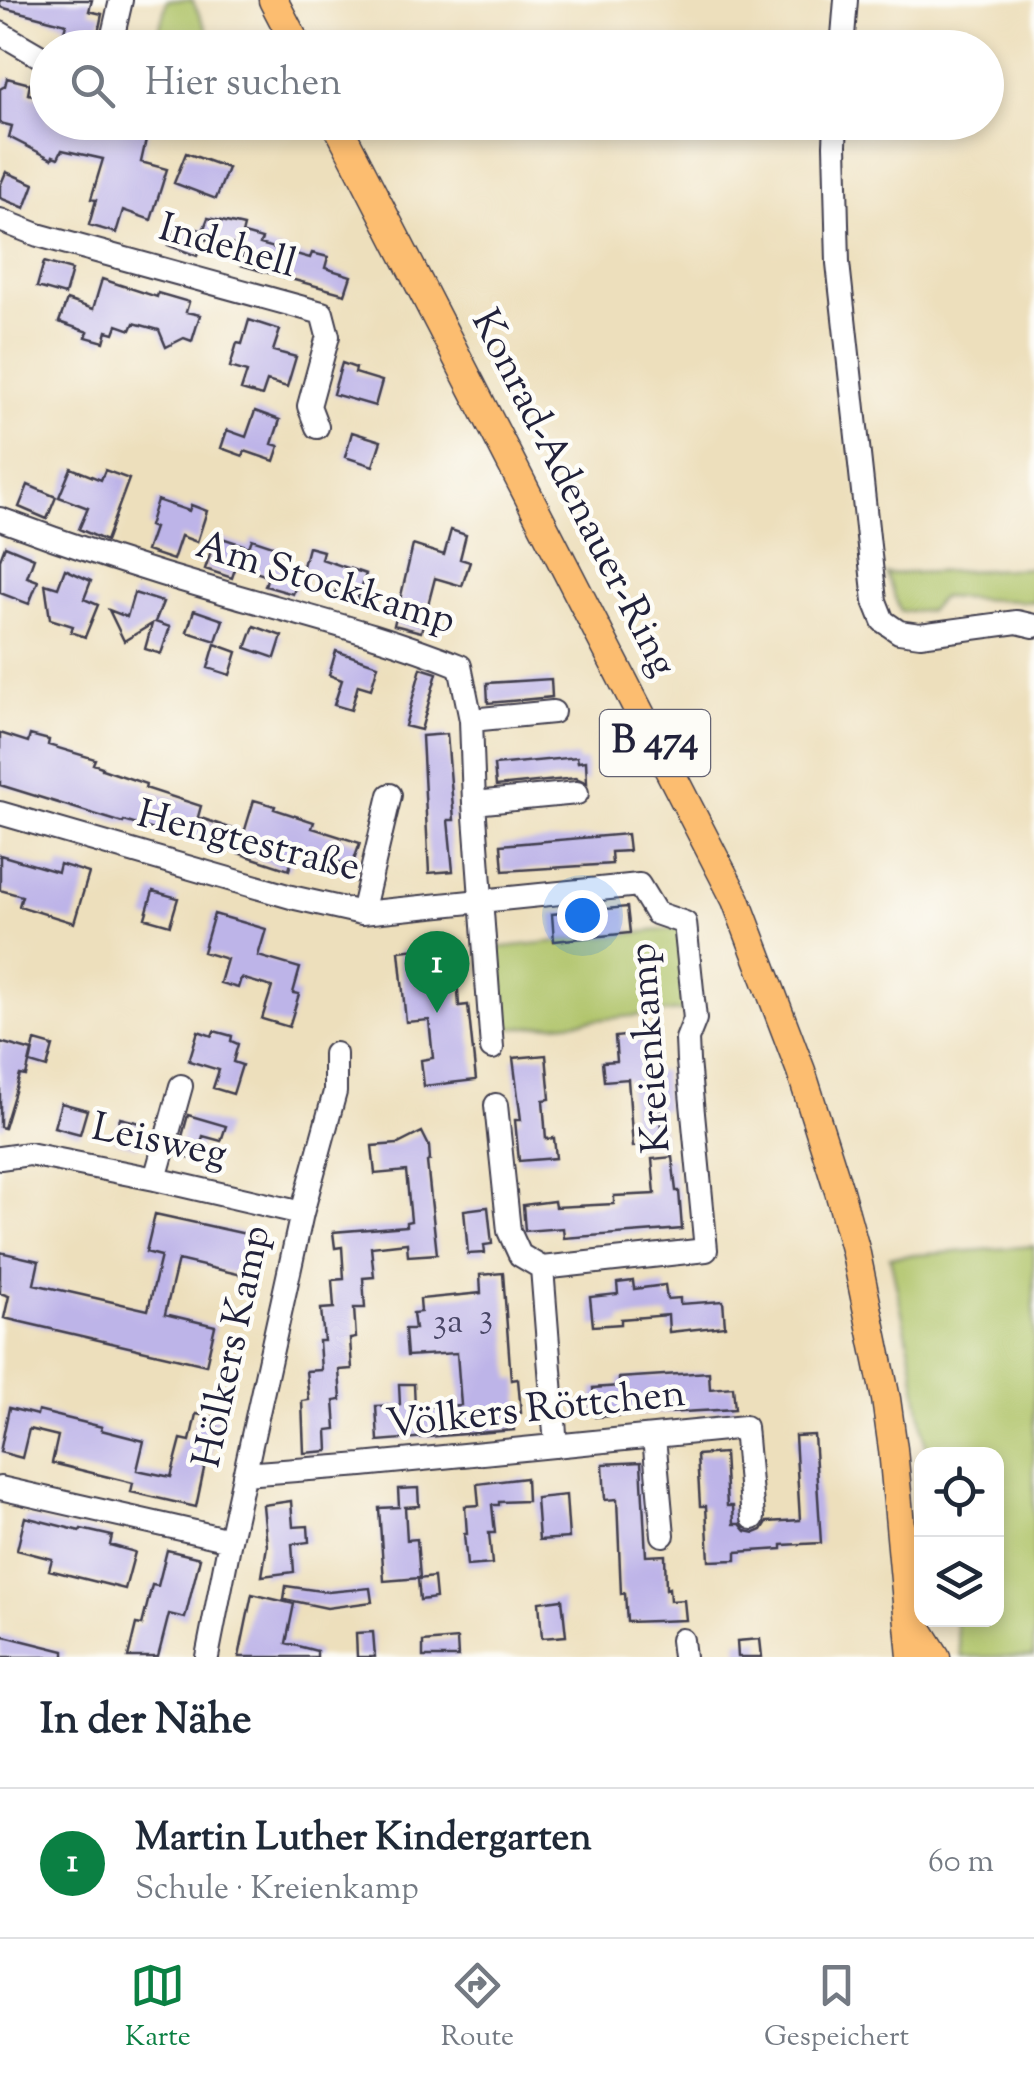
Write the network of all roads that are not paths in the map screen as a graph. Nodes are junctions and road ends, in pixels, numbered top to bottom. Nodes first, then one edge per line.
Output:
1 (121, 0) edge
2 (273, 0) edge
3 (846, 0) edge
4 (114, 30) edge
5 (289, 30) edge
6 (844, 30) edge
7 (0, 33) edge
8 (30, 50) edge
9 (345, 140) edge
10 (834, 140) edge
11 (0, 220) edge
12 (317, 426) dead end
13 (0, 519) edge
14 (1034, 626) edge
15 (553, 712) dead end
16 (471, 720) junction
17 (577, 793) dead end
18 (390, 794) dead end
19 (474, 802) junction
20 (0, 813) edge
21 (482, 900) junction
22 (362, 913) junction
23 (492, 1048) dead end
24 (335, 1054) dead end
25 (181, 1086) dead end
26 (496, 1104) dead end
27 (0, 1158) edge
28 (155, 1179) junction
29 (302, 1213) junction
30 (542, 1268) junction
31 (654, 1437) junction
32 (556, 1446) junction
33 (244, 1474) junction
34 (0, 1488) edge
35 (753, 1518) dead end
36 (663, 1535) dead end
37 (230, 1540) junction
38 (908, 1612) junction
39 (207, 1657) edge
40 (912, 1657) edge
41 (936, 1657) edge

1 - 4 street
2 - 5 main road
3 - 6 street
7 - 8 street
9 - 38 main road, Konrad-Adenauer-Ring / B 474
10 - 14 street
11 - 12 street, Indehell
13 - 16 street, Am Stockkamp
15 - 16 street
16 - 19 street, Am Stockkamp
17 - 19 street
18 - 22 street
19 - 21 street, Am Stockkamp
20 - 22 street, Hengtestraße
21 - 22 street, Hengtestraße
21 - 23 street
21 - 30 street, Kreienkamp
24 - 29 street, Hölkers Kamp
25 - 28 street
26 - 30 street
27 - 28 street, Leisweg
28 - 29 street, Leisweg
29 - 33 street, Hölkers Kamp
30 - 32 street
31 - 32 street, Völkers Röttchen
31 - 35 street, Völkers Röttchen
31 - 36 street
32 - 33 street, Völkers Röttchen
33 - 37 street, Hölkers Kamp
34 - 37 street
37 - 39 street, Hölkers Kamp
38 - 40 main road, Konrad-Adenauer-Ring / B 474
38 - 41 main road

